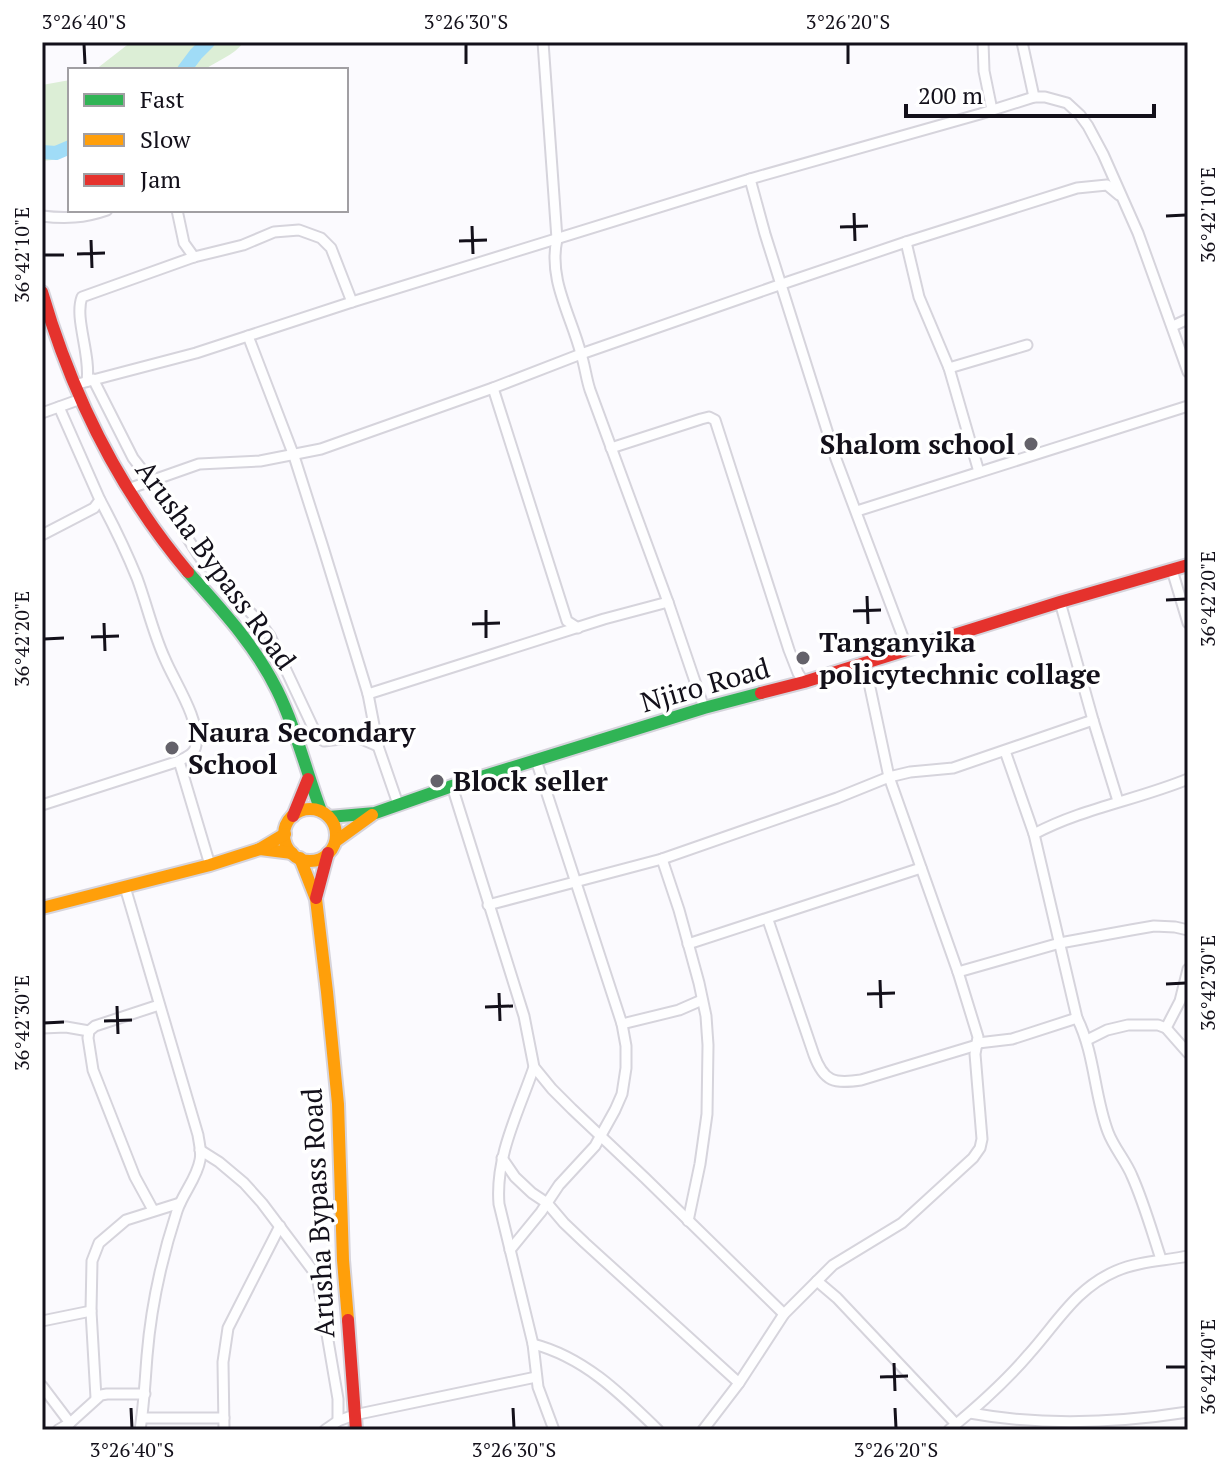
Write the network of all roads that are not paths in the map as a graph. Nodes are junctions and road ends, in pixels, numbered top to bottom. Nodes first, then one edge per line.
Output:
1 (543, 42) edge
2 (983, 42) edge
3 (1022, 42) edge
4 (1034, 97) junction
5 (992, 110) junction
6 (750, 179) junction
7 (1121, 196) junction
8 (101, 212) edge
9 (177, 212) edge
10 (42, 216) edge
11 (557, 239) junction
12 (906, 242) junction
13 (194, 257) junction
14 (782, 284) junction
15 (42, 292) edge
16 (352, 302) junction
17 (45, 318) edge
18 (1188, 319) edge
19 (1173, 326) junction
20 (248, 336) junction
21 (1027, 345) dead end
22 (581, 354) junction
23 (949, 368) junction
24 (1188, 372) edge
25 (85, 382) junction
26 (493, 388) junction
27 (81, 399) junction
28 (1188, 406) edge
29 (59, 407) junction
30 (42, 413) edge
31 (611, 448) junction
32 (294, 456) junction
33 (979, 472) junction
34 (150, 480) junction
35 (128, 489) junction
36 (100, 500) junction
37 (857, 511) junction
38 (42, 535) edge
39 (1188, 565) edge
40 (1172, 570) junction
41 (668, 602) junction
42 (1060, 602) junction
43 (1188, 623) edge
44 (578, 628) junction
45 (907, 648) junction
46 (865, 664) junction
47 (804, 682) junction
48 (368, 694) junction
49 (704, 708) junction
50 (1093, 720) junction
51 (378, 746) junction
52 (1005, 751) junction
53 (536, 760) junction
54 (179, 761) junction
55 (889, 777) junction
56 (308, 779) junction
57 (1188, 779) edge
58 (452, 786) junction
59 (1118, 801) junction
60 (398, 804) junction
61 (42, 805) edge
62 (375, 813) junction
63 (325, 814) junction
64 (293, 816) junction
65 (285, 834) junction
66 (1034, 834) junction
67 (336, 841) junction
68 (260, 849) junction
69 (328, 853) junction
70 (296, 856) junction
71 (662, 859) junction
72 (210, 865) junction
73 (921, 868) junction
74 (575, 883) junction
75 (125, 887) junction
76 (316, 899) junction
77 (488, 905) junction
78 (42, 908) edge
79 (768, 920) junction
80 (1188, 930) edge
81 (1060, 943) junction
82 (688, 944) junction
83 (1188, 969) edge
84 (958, 972) junction
85 (702, 1000) junction
86 (159, 1005) junction
87 (1077, 1018) junction
88 (622, 1024) junction
89 (42, 1028) edge
90 (1166, 1028) junction
91 (89, 1031) junction
92 (1087, 1040) junction
93 (977, 1044) junction
94 (1188, 1053) edge
95 (534, 1067) junction
96 (601, 1137) junction
97 (200, 1150) junction
98 (502, 1158) junction
99 (180, 1203) junction
100 (547, 1203) junction
101 (153, 1210) junction
102 (688, 1221) junction
103 (280, 1226) junction
104 (510, 1250) junction
105 (1188, 1256) edge
106 (1161, 1259) junction
107 (817, 1281) junction
108 (91, 1311) junction
109 (784, 1314) junction
110 (73, 1315) junction
111 (42, 1321) edge
112 (93, 1333) junction
113 (533, 1344) junction
114 (536, 1377) junction
115 (739, 1383) junction
116 (42, 1386) edge
117 (145, 1394) junction
118 (96, 1398) junction
119 (1188, 1412) edge
120 (970, 1413) junction
121 (354, 1415) junction
122 (142, 1418) junction
123 (224, 1418) junction
124 (338, 1421) junction
125 (70, 1423) junction
126 (952, 1427) edge
127 (58, 1430) edge
128 (140, 1430) edge
129 (224, 1430) edge
130 (325, 1430) edge
131 (356, 1430) edge
132 (554, 1430) edge
133 (658, 1430) edge
134 (703, 1430) edge

1 - 11 street
2 - 5 street
3 - 4 street
4 - 5 street
4 - 7 street
5 - 6 street
6 - 11 street
6 - 14 street
7 - 12 street
7 - 19 street
8 - 10 street
9 - 13 street
11 - 16 street
11 - 22 street
12 - 14 street
12 - 23 street
13 - 16 street
13 - 25 street
14 - 22 street
14 - 37 street
15 - 17 main road, Arusha Bypass Road
16 - 20 street
17 - 25 main road, Arusha Bypass Road
18 - 19 street
19 - 24 street
20 - 25 street
20 - 32 street
21 - 23 street
22 - 26 street
22 - 31 street
23 - 33 street
25 - 27 main road, Arusha Bypass Road
25 - 34 street
26 - 32 street
26 - 44 street
27 - 29 street
27 - 35 main road, Arusha Bypass Road
28 - 33 street
29 - 30 street
29 - 36 street
31 - 41 street
31 - 47 street
32 - 34 street
32 - 48 street
33 - 37 street
34 - 35 street
34 - 51 street
35 - 56 main road, Arusha Bypass Road
36 - 38 street
36 - 54 street
37 - 45 street
39 - 40 main road, Njiro Road
40 - 42 main road, Njiro Road
40 - 43 street
41 - 44 street
41 - 49 street
42 - 45 main road, Njiro Road
42 - 50 street
44 - 48 street
45 - 46 main road, Njiro Road
46 - 47 main road, Njiro Road
46 - 55 street
47 - 49 main road, Njiro Road
48 - 51 street
49 - 53 main road, Njiro Road
50 - 52 street
50 - 59 street
51 - 60 street
52 - 55 street
52 - 66 street
53 - 58 main road, Njiro Road
53 - 74 street
54 - 61 street
54 - 72 street
55 - 71 street
55 - 73 street
56 - 63 main road, Arusha Bypass Road
56 - 64 main road
57 - 59 street
58 - 60 main road, Njiro Road
58 - 77 street
59 - 66 street
60 - 62 main road, Njiro Road
62 - 63 main road, Njiro Road
62 - 67 main road, Njiro Road
63 - 64 main road
63 - 67 main road, Arusha Bypass Road
64 - 65 main road
65 - 68 main road
65 - 70 main road, Arusha Bypass Road
66 - 81 street
67 - 69 main road, Arusha Bypass Road
68 - 70 main road
68 - 72 main road
69 - 70 main road
69 - 76 main road, Arusha Bypass Road
70 - 76 main road, Arusha Bypass Road
71 - 74 street
71 - 82 street
72 - 75 main road
73 - 79 street
73 - 84 street
74 - 77 street
74 - 88 street
75 - 78 main road
75 - 86 street
76 - 121 main road, Arusha Bypass Road
77 - 95 street
79 - 82 street
79 - 93 street
80 - 81 street
81 - 84 street
81 - 87 street
82 - 85 street
83 - 90 street
84 - 93 street
85 - 88 street
85 - 102 street
86 - 91 street
86 - 97 street
87 - 92 street
87 - 93 street
88 - 96 street
89 - 91 street
90 - 92 street
90 - 94 street
91 - 101 street
92 - 106 street
93 - 107 street
95 - 96 street
95 - 98 street
96 - 100 street
96 - 102 street
97 - 99 street
97 - 103 street
98 - 100 street
98 - 104 street
99 - 101 street
99 - 117 street
100 - 104 street
100 - 115 street
101 - 108 street
102 - 109 street
103 - 123 street
103 - 124 street
104 - 113 street
105 - 106 street
106 - 120 street
107 - 109 street
107 - 126 street
108 - 110 street
108 - 112 street
109 - 115 street
110 - 111 street
110 - 112 street
112 - 118 street
113 - 114 street
113 - 133 street
114 - 121 street
114 - 132 street
115 - 134 street
116 - 125 street
117 - 118 street
117 - 122 street
118 - 125 street
119 - 120 street
120 - 126 street
121 - 124 street
121 - 131 main road, Arusha Bypass Road
122 - 123 street
122 - 128 street
123 - 129 street
124 - 130 street
125 - 127 street

